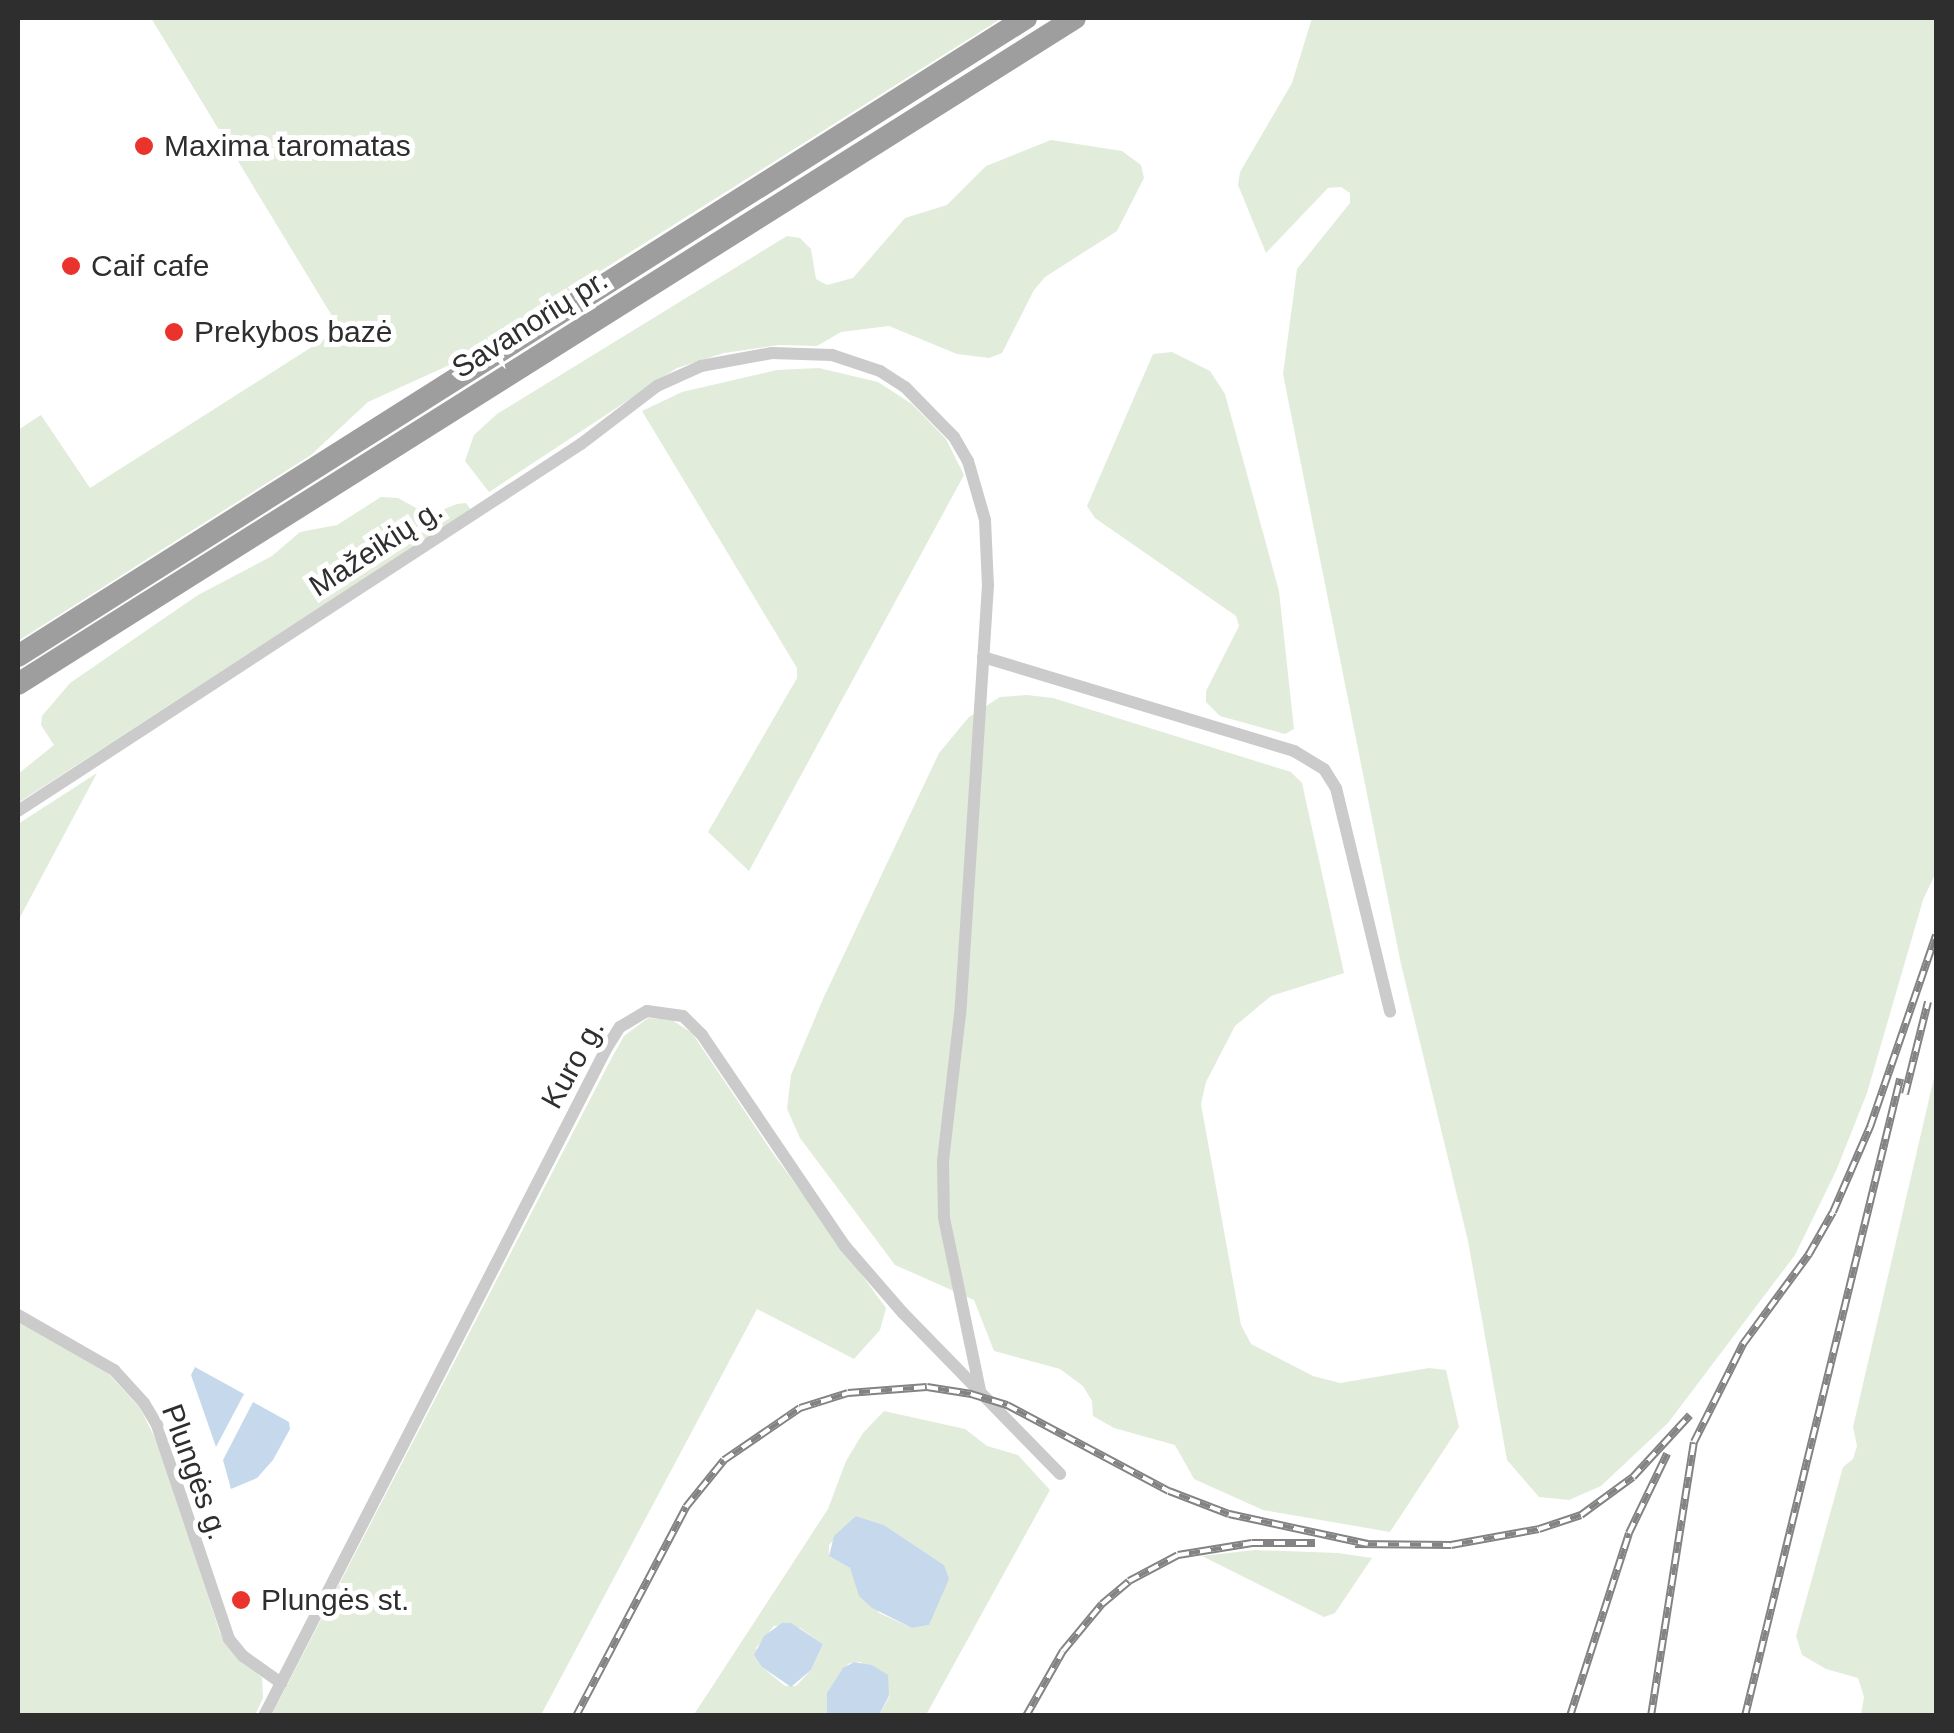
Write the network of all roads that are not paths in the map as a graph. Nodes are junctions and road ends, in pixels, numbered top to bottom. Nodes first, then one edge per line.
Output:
1 (1026, 18) edge
2 (1075, 18) edge
3 (18, 656) edge
4 (983, 657) junction
5 (18, 684) edge
6 (18, 811) edge
7 (1390, 1012) dead end
8 (18, 1315) edge
9 (980, 1390) junction
10 (1060, 1474) dead end
11 (281, 1684) junction
12 (264, 1716) edge

1 - 3 highway, Savanorių pr.
2 - 5 highway, Savanorių pr.
4 - 6 street, Mažeikių g.
4 - 7 street
4 - 9 street, Mažeikių g.
8 - 11 street, Plungės g.
9 - 10 street, Kuro g.
9 - 11 street, Kuro g.
11 - 12 street, Kuro g.

